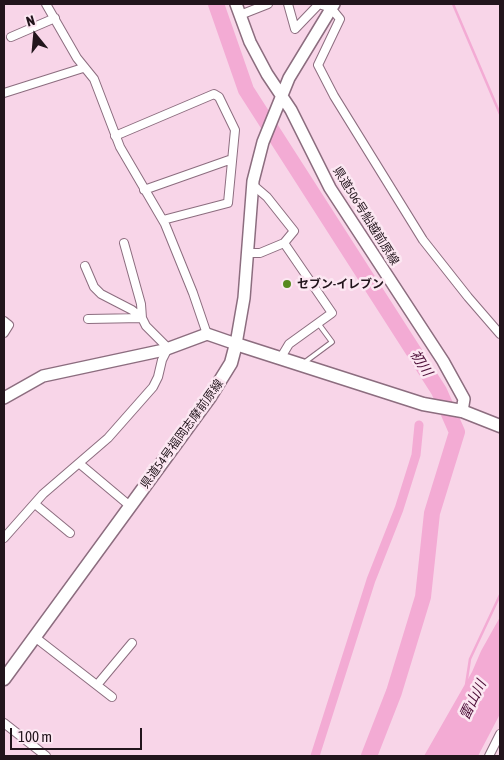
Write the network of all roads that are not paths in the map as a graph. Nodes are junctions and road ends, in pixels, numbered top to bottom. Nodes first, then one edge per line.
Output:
1 (46, 4) edge
2 (268, 4) edge
3 (288, 4) edge
4 (319, 4) edge
5 (333, 6) edge
6 (238, 9) edge
7 (55, 18) junction
8 (10, 37) dead end
9 (83, 68) junction
10 (4, 93) edge
11 (279, 101) junction
12 (115, 136) junction
13 (232, 159) junction
14 (253, 183) junction
15 (144, 190) junction
16 (162, 220) junction
17 (124, 243) dead end
18 (284, 243) junction
19 (248, 253) junction
20 (85, 266) dead end
21 (142, 318) junction
22 (88, 319) dead end
23 (4, 321) edge
24 (318, 323) junction
25 (4, 333) edge
26 (207, 334) junction
27 (500, 334) edge
28 (236, 344) junction
29 (168, 348) junction
30 (280, 358) junction
31 (301, 365) junction
32 (4, 398) edge
33 (462, 411) junction
34 (500, 426) edge
35 (80, 464) junction
36 (35, 504) junction
37 (130, 506) junction
38 (70, 533) dead end
39 (4, 538) edge
40 (36, 638) junction
41 (132, 642) dead end
42 (4, 679) edge
43 (97, 685) junction
44 (112, 697) dead end
45 (4, 722) edge
46 (500, 734) edge
47 (46, 756) edge
48 (489, 756) edge

1 - 7 street
2 - 6 street
3 - 4 street
4 - 5 street
5 - 11 street
5 - 27 street
6 - 11 street, 県道506号船越前原線
7 - 8 street
7 - 9 street
9 - 10 street
9 - 12 street
11 - 14 street
11 - 33 street, 県道506号船越前原線
12 - 13 street
12 - 15 street
13 - 15 street
13 - 16 street
14 - 18 street
14 - 19 street
15 - 16 street
16 - 26 street
17 - 21 street
18 - 19 street
18 - 24 street
19 - 28 street
20 - 21 street
21 - 22 street
21 - 29 street
23 - 25 street
24 - 30 street
24 - 31 lane
26 - 28 street
26 - 29 street
28 - 30 main road
28 - 37 main road, 県道54号福岡志摩前原線
29 - 32 street
29 - 35 street
30 - 31 main road
31 - 33 main road
33 - 34 main road
35 - 36 street
35 - 37 street
36 - 38 street
36 - 39 street
37 - 40 main road, 県道54号福岡志摩前原線
40 - 42 main road, 県道54号福岡志摩前原線
40 - 43 street
41 - 43 street
43 - 44 street
45 - 47 street
46 - 48 street

